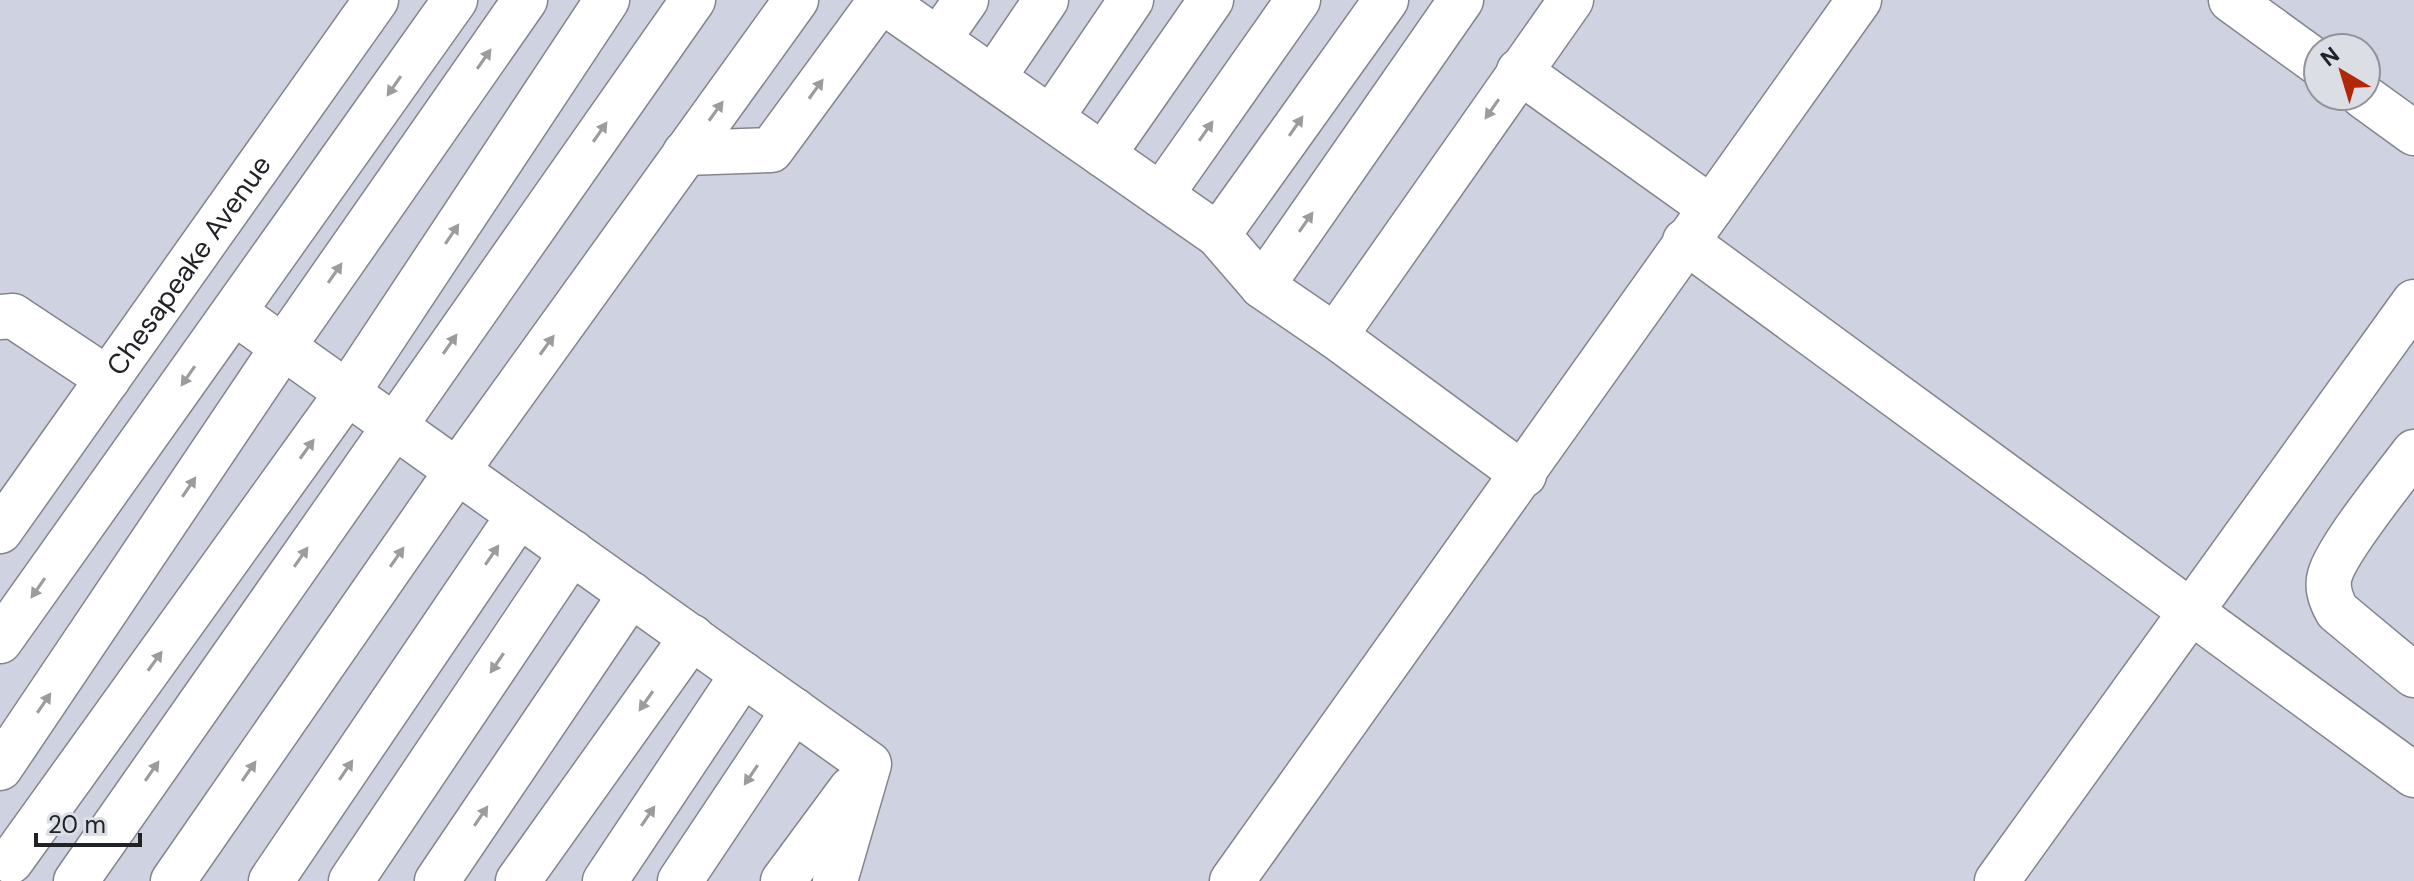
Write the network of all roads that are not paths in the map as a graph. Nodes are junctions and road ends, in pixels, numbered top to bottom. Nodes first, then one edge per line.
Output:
1 (376, 0) edge
2 (455, 0) edge
3 (525, 0) edge
4 (607, 0) edge
5 (693, 0) edge
6 (796, 0) edge
7 (881, 0) edge
8 (966, 0) edge
9 (1046, 0) edge
10 (1131, 0) edge
11 (1211, 0) edge
12 (1298, 0) edge
13 (1386, 0) edge
14 (1461, 0) edge
15 (1571, 0) edge
16 (1859, 0) edge
17 (2231, 0) edge
18 (938, 40) junction
19 (2302, 51) edge
20 (1519, 71) junction
21 (993, 78) junction
22 (2382, 110) edge
23 (1051, 118) junction
24 (2414, 133) edge
25 (685, 153) junction
26 (1103, 155) junction
27 (1161, 195) junction
28 (1698, 224) junction
29 (1218, 235) junction
30 (1262, 286) junction
31 (2414, 302) edge
32 (234, 312) junction
33 (0, 317) edge
34 (1335, 336) junction
35 (283, 347) junction
36 (108, 379) junction
37 (347, 393) junction
38 (393, 425) junction
39 (2414, 452) edge
40 (457, 471) junction
41 (1524, 475) junction
42 (519, 515) junction
43 (0, 531) edge
44 (572, 552) junction
45 (631, 594) junction
46 (2192, 611) junction
47 (692, 637) junction
48 (0, 641) edge
49 (743, 674) junction
50 (2414, 675) edge
51 (794, 710) junction
52 (869, 764) junction
53 (0, 768) edge
54 (2414, 775) edge
55 (6, 858) edge
56 (70, 881) edge
57 (76, 881) edge
58 (173, 881) edge
59 (271, 881) edge
60 (351, 881) edge
61 (437, 881) edge
62 (518, 881) edge
63 (605, 881) edge
64 (680, 881) edge
65 (783, 881) edge
66 (835, 881) edge
67 (1232, 881) edge
68 (1997, 881) edge

1 - 36 street, Chesapeake Avenue
2 -> 32 street
35 -> 3 street
37 -> 4 street
38 -> 5 street
25 -> 6 street
7 - 18 street
25 -> 7 street
8 - 18 street
9 - 21 street
10 - 23 street
11 - 26 street
27 -> 12 street
29 -> 13 street
30 -> 14 street
15 - 20 street
16 - 28 street
17 - 19 street
18 - 21 street
20 - 28 street
20 -> 34 street
21 - 23 street
22 - 24 street
23 - 26 street
40 -> 25 street
26 - 27 street
27 - 29 street
28 - 41 street
28 - 46 street
29 - 30 street
30 - 34 street
31 - 46 street
32 - 35 street
32 -> 48 street
33 - 36 street
34 - 41 street
35 - 37 street
53 -> 35 street
36 - 43 street, Chesapeake Avenue
37 - 38 street
55 -> 37 street
38 - 40 street
57 -> 38 street
39 - 50 street
40 - 42 street
58 -> 40 street
41 - 67 street
42 - 44 street
59 -> 42 street
44 - 45 street
44 -> 60 street
45 - 47 street
61 -> 45 street
46 - 54 street
46 - 68 street
47 - 49 street
47 -> 62 street
49 - 51 street
63 -> 49 street
51 - 52 street
51 -> 64 street
52 - 65 street
52 - 66 street
55 - 56 street

